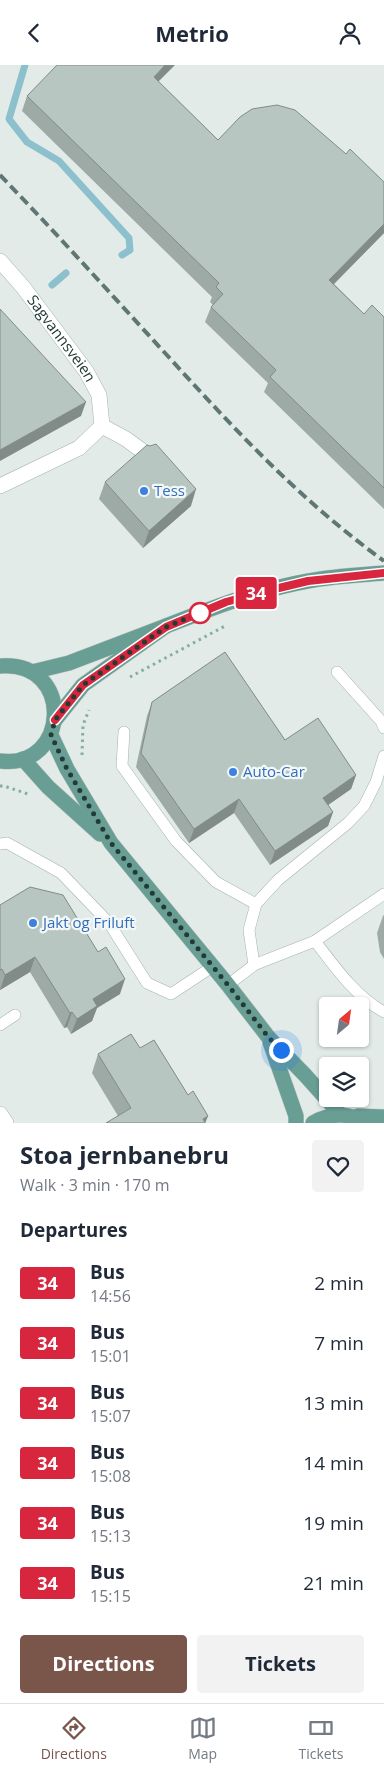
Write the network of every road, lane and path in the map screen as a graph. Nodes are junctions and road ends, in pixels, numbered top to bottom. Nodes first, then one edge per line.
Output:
1 (0, 261) edge
2 (102, 426) junction
3 (145, 453) edge
4 (0, 486) edge
5 (384, 573) edge
6 (225, 626) dead end
7 (166, 627) junction
8 (0, 666) edge
9 (32, 672) junction
10 (337, 672) dead end
11 (123, 681) dead end
12 (89, 709) dead end
13 (55, 720) junction
14 (384, 727) edge
15 (124, 732) dead end
16 (51, 735) junction
17 (384, 756) edge
18 (82, 758) dead end
19 (23, 759) junction
20 (0, 761) edge
21 (0, 787) edge
22 (36, 797) dead end
23 (111, 843) junction
24 (0, 844) edge
25 (384, 894) edge
26 (256, 904) junction
27 (315, 941) junction
28 (254, 965) junction
29 (212, 967) junction
30 (228, 985) junction
31 (384, 1011) edge
32 (15, 1015) dead end
33 (0, 1025) edge
34 (269, 1038) junction
35 (0, 1114) edge
36 (340, 1114) junction
37 (384, 1117) edge
38 (362, 1120) edge
39 (6, 1123) edge
40 (296, 1123) edge
41 (312, 1123) edge

1 - 2 street, Sagvannsveien
2 - 3 street
2 - 4 street
5 - 7 main road
6 - 11 path
7 - 9 main road
7 - 13 main road
8 - 9 main road
9 - 13 main road
10 - 14 lane
12 - 18 path
13 - 16 main road
15 - 26 lane
16 - 19 main road
16 - 23 main road
17 - 26 lane
19 - 20 main road
19 - 23 main road
21 - 22 path
23 - 29 main road
24 - 29 lane
25 - 27 lane
26 - 28 lane
27 - 28 lane
27 - 31 lane
28 - 30 lane
29 - 30 main road
30 - 34 main road
32 - 33 lane
34 - 36 main road
34 - 40 main road
35 - 39 street
36 - 38 main road
36 - 41 main road
37 - 38 main road

